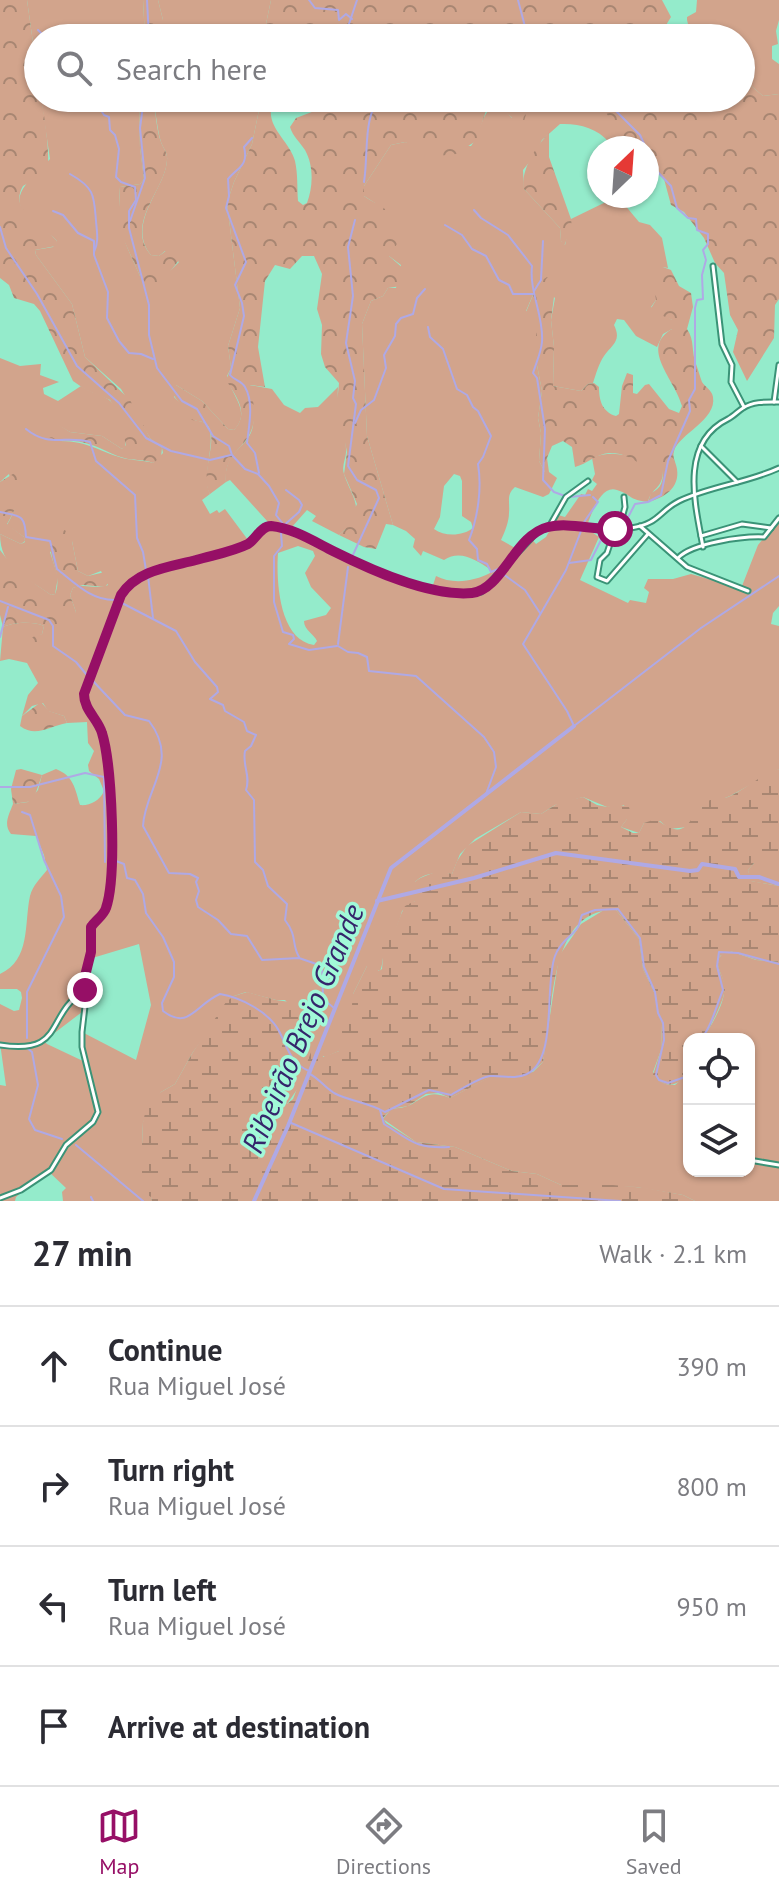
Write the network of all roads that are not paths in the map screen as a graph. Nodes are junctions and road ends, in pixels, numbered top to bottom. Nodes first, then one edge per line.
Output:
1 (713, 266) dead end
2 (779, 365) edge
3 (777, 402) edge
4 (744, 407) junction
5 (701, 446) junction
6 (779, 468) edge
7 (588, 481) dead end
8 (737, 482) junction
9 (624, 497) dead end
10 (693, 497) junction
11 (779, 518) edge
12 (640, 526) junction
13 (549, 527) junction
14 (771, 528) junction
15 (617, 529) junction
16 (648, 534) junction
17 (701, 536) junction
18 (703, 547) junction
19 (678, 558) junction
20 (748, 591) dead end
21 (85, 990) junction
22 (0, 1045) edge
23 (755, 1161) edge
24 (779, 1165) edge
25 (0, 1198) edge

1 - 4 street
2 - 3 street
3 - 4 street
4 - 5 street
5 - 8 street
5 - 10 street
6 - 8 street
7 - 13 street
8 - 10 street
9 - 15 street
10 - 12 street
10 - 17 street
11 - 14 street
12 - 15 street
12 - 16 street
13 - 15 street
13 - 21 street
14 - 17 street
14 - 18 street
15 - 16 street
16 - 19 street
17 - 18 street
18 - 19 street
19 - 20 street
21 - 22 street
21 - 25 street
23 - 24 street

